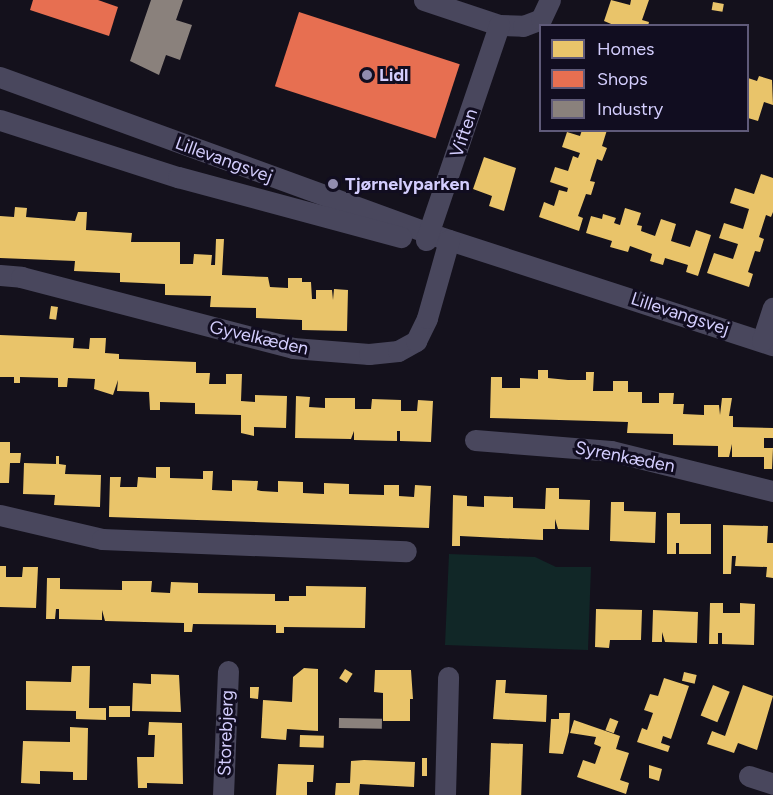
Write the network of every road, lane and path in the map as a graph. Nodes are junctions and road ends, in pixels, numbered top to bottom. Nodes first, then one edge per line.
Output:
1 (424, 0) edge
2 (550, 0) edge
3 (499, 25) junction
4 (0, 77) edge
5 (0, 120) edge
6 (427, 237) junction
7 (449, 240) junction
8 (0, 275) edge
9 (773, 308) edge
10 (767, 343) edge
11 (475, 440) dead end
12 (773, 491) edge
13 (0, 515) edge
14 (406, 550) dead end
15 (228, 671) dead end
16 (448, 677) dead end
17 (749, 776) dead end
18 (773, 784) edge
19 (223, 795) edge
20 (445, 795) edge

1 - 3 street
2 - 3 street
3 - 6 street, Viften
4 - 6 street, Lillevangsvej
5 - 6 street, Lillevangsvej
6 - 7 street, Lillevangsvej
7 - 8 street, Gyvelkæden
7 - 10 street, Lillevangsvej
9 - 10 street
11 - 12 street, Syrenkæden
13 - 14 street
15 - 19 street, Storebjerg
16 - 20 street
17 - 18 street

